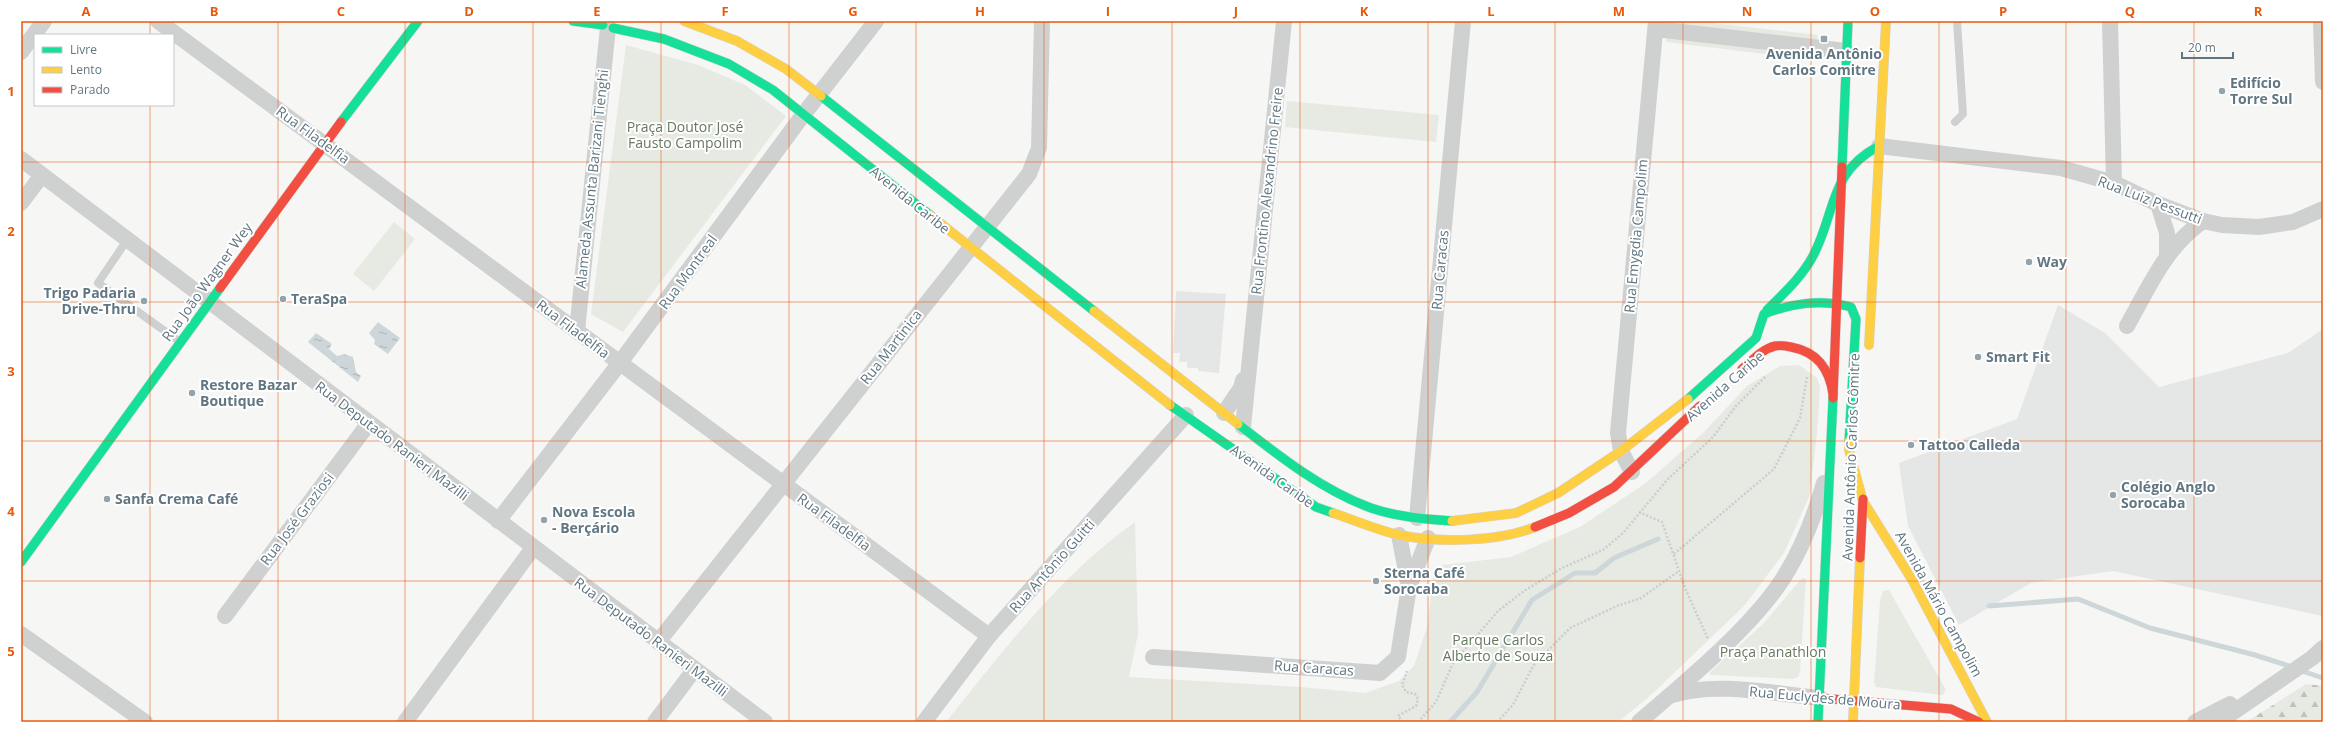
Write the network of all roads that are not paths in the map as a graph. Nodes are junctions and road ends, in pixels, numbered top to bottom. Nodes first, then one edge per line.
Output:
1 (44, 21) edge
2 (158, 21) edge
3 (418, 21) edge
4 (573, 21) edge
5 (623, 21) edge
6 (684, 21) edge
7 (876, 21) edge
8 (1042, 21) edge
9 (1284, 21) edge
10 (1463, 21) edge
11 (1848, 21) edge
12 (1886, 21) edge
13 (1957, 21) edge
14 (2110, 21) edge
15 (2321, 21) edge
16 (606, 25) edge
17 (1656, 25) edge
18 (34, 34) edge
19 (34, 34) edge
20 (1846, 51) junction
21 (21, 52) edge
22 (2323, 82) edge
23 (819, 94) junction
24 (803, 115) junction
25 (1955, 122) dead end
26 (325, 144) junction
27 (1879, 146) junction
28 (21, 159) edge
29 (42, 175) junction
30 (1842, 175) junction
31 (2114, 184) junction
32 (21, 203) edge
33 (2158, 204) junction
34 (2323, 208) edge
35 (2203, 221) junction
36 (986, 227) junction
37 (127, 240) junction
38 (970, 248) junction
39 (2167, 256) junction
40 (210, 302) junction
41 (1837, 303) junction
42 (1764, 314) junction
43 (2126, 326) dead end
44 (577, 331) junction
45 (180, 342) junction
46 (1868, 354) dead end
47 (1249, 361) junction
48 (620, 364) junction
49 (1734, 376) dead end
50 (1833, 394) junction
51 (1200, 395) junction
52 (1706, 400) dead end
53 (1186, 407) junction
54 (1222, 420) junction
55 (369, 423) junction
56 (1243, 427) junction
57 (1207, 430) junction
58 (1621, 452) junction
59 (1863, 462) dead end
60 (1830, 464) junction
61 (1632, 472) junction
62 (783, 484) junction
63 (1863, 501) junction
64 (1417, 518) junction
65 (498, 521) junction
66 (1399, 535) junction
67 (1428, 538) junction
68 (533, 548) junction
69 (21, 562) edge
70 (1409, 587) junction
71 (225, 616) dead end
72 (21, 634) edge
73 (989, 636) junction
74 (658, 642) junction
75 (2318, 653) edge
76 (1153, 657) dead end
77 (694, 670) junction
78 (2287, 675) junction
79 (1668, 697) junction
80 (1820, 698) junction
81 (1855, 700) junction
82 (145, 722) edge
83 (405, 722) edge
84 (655, 722) edge
85 (764, 722) edge
86 (924, 722) edge
87 (1639, 722) edge
88 (1818, 722) edge
89 (1853, 722) edge
90 (1979, 722) edge
91 (1987, 722) edge
92 (2195, 722) edge
93 (2219, 722) edge

1 - 18 street
2 - 26 street, Rua Filadelfia
3 - 26 street, Rua João Wagner Wey
4 - 16 street, Avenida Caribe
5 - 16 street
6 - 23 street, Avenida Caribe
7 - 23 street, Rua Montreal
8 - 36 street, Rua Martinica
9 - 47 street, Rua Frontino Alexandrino Freire
10 - 64 street, Rua Caracas
11 - 20 street, Avenida Antônio Carlos Cômitre
12 - 27 street, Avenida Antônio Carlos Cômitre
13 - 25 lane
14 - 31 street
15 - 22 street
16 - 24 street, Avenida Caribe
16 - 44 street, Alameda Assunta Barizani Tienghi
17 - 20 street
17 - 58 street, Rua Emygdia Campolim
19 - 21 street
20 - 30 street, Avenida Antônio Carlos Cômitre
23 - 24 street, Rua Montreal
23 - 36 street, Avenida Caribe
24 - 38 street, Avenida Caribe
24 - 48 street, Rua Montreal
26 - 40 street, Rua João Wagner Wey
26 - 44 street, Rua Filadelfia
27 - 30 street
27 - 31 street, Rua Luiz Pessutti
27 - 46 street, Avenida Antônio Carlos Cômitre
28 - 29 street, Rua Deputado Ranieri Mazilli
29 - 32 street
29 - 37 street, Rua Deputado Ranieri Mazilli
30 - 41 street, Avenida Antônio Carlos Cômitre
30 - 42 street, Avenida Caribe
31 - 33 street, Rua Luiz Pessutti
33 - 35 street, Rua Luiz Pessutti
33 - 39 street
34 - 35 street, Rua Luiz Pessutti
35 - 39 street
36 - 38 street, Rua Martinica
36 - 51 street, Avenida Caribe
37 - 40 street, Rua Deputado Ranieri Mazilli
37 - 45 lane
38 - 53 street, Avenida Caribe
38 - 62 street, Rua Martinica
39 - 43 street
40 - 45 street, Rua João Wagner Wey
40 - 55 street, Rua Deputado Ranieri Mazilli
41 - 42 street
41 - 50 street, Avenida Antônio Carlos Cômitre
41 - 63 street
42 - 58 street, Avenida Caribe
44 - 48 street, Rua Filadelfia
45 - 69 street, Rua João Wagner Wey
47 - 54 street, Rua Frontino Alexandrino Freire
47 - 56 street, Rua Frontino Alexandrino Freire
48 - 62 street, Rua Filadelfia
48 - 65 street, Rua Montreal
49 - 50 street, Avenida Caribe
50 - 60 street, Avenida Antônio Carlos Cômitre
51 - 53 street
51 - 54 street, Avenida Caribe
52 - 61 street, Avenida Caribe
53 - 57 street, Avenida Caribe
53 - 73 street, Rua Antônio Guitti
54 - 56 street, Avenida Caribe
54 - 57 street
55 - 65 street, Rua Deputado Ranieri Mazilli
55 - 71 street, Rua José Graziosi
56 - 64 street, Avenida Caribe
57 - 66 street, Avenida Caribe
58 - 61 street
58 - 64 street, Avenida Caribe
59 - 63 street, Avenida Antônio Carlos Cômitre
60 - 79 street
60 - 80 street, Avenida Antônio Carlos Cômitre
61 - 67 street, Avenida Caribe
62 - 73 street, Rua Filadelfia
62 - 74 street, Rua Martinica
63 - 81 street, Avenida Antônio Carlos Cômitre
63 - 91 street, Avenida Mário Campolim
65 - 68 street, Rua Deputado Ranieri Mazilli
66 - 67 street, Avenida Caribe
66 - 70 street
67 - 70 street
68 - 74 street, Rua Deputado Ranieri Mazilli
68 - 83 street
70 - 76 street, Rua Caracas
72 - 82 street
73 - 86 street, Rua Antônio Guitti
74 - 77 street, Rua Deputado Ranieri Mazilli
75 - 78 street
77 - 84 street
77 - 85 street, Rua Deputado Ranieri Mazilli
78 - 92 street
78 - 93 street
79 - 80 street, Rua Euclydes de Moura
79 - 87 street
80 - 81 street, Rua Euclydes de Moura
80 - 88 street, Avenida Antônio Carlos Cômitre
81 - 89 street, Avenida Antônio Carlos Cômitre
81 - 90 street, Rua Euclydes de Moura

